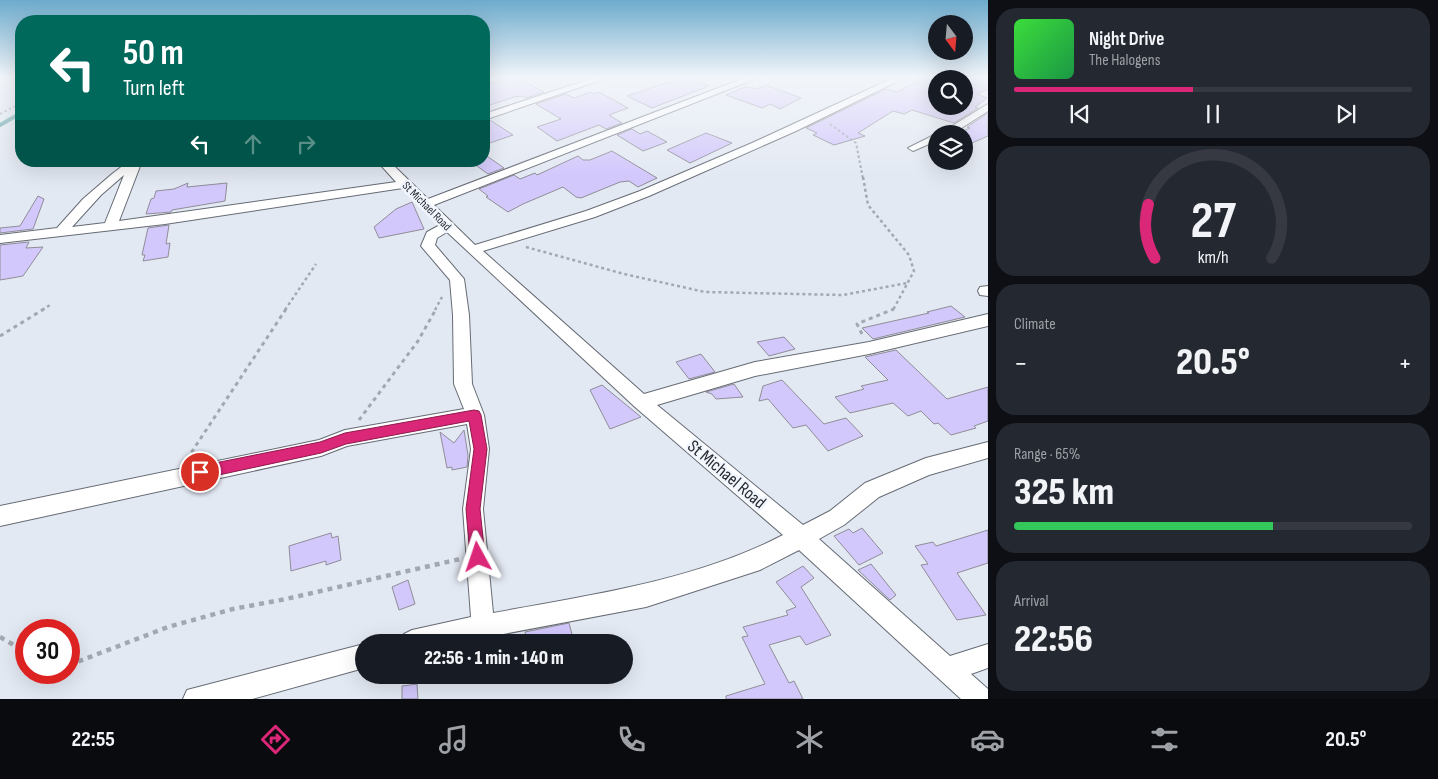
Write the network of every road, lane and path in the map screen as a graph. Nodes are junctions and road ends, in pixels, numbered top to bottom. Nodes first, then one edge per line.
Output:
1 (507, 110) edge
2 (670, 110) edge
3 (834, 110) edge
4 (984, 110) edge
5 (490, 115) edge
6 (819, 117) junction
7 (959, 125) edge
8 (928, 141) edge
9 (913, 148) dead end
10 (129, 167) edge
11 (134, 167) edge
12 (388, 167) edge
13 (406, 184) junction
14 (426, 204) junction
15 (111, 225) junction
16 (448, 227) junction
17 (62, 230) junction
18 (0, 238) edge
19 (502, 241) junction
20 (473, 250) junction
21 (316, 264) dead end
22 (456, 279) junction
23 (908, 283) junction
24 (50, 305) dead end
25 (988, 320) edge
26 (0, 336) edge
27 (869, 348) junction
28 (641, 402) junction
29 (474, 415) junction
30 (345, 438) junction
31 (988, 450) edge
32 (184, 476) junction
33 (0, 516) edge
34 (802, 538) junction
35 (478, 557) junction
36 (483, 626) junction
37 (444, 634) edge
38 (0, 637) edge
39 (15, 646) edge
40 (988, 656) edge
41 (355, 658) edge
42 (80, 661) edge
43 (947, 669) junction
44 (196, 699) edge
45 (980, 699) edge

1 - 5 street
2 - 14 street
3 - 6 street
4 - 7 street
6 - 19 street
6 - 23 path
8 - 9 street
10 - 17 street
11 - 15 street
12 - 13 street, St Michael Road
13 - 14 street, St Michael Road
13 - 15 street
14 - 16 street, St Michael Road
15 - 17 street
16 - 20 street, St Michael Road
16 - 22 street
17 - 18 street
19 - 20 street
19 - 23 path
20 - 28 street, St Michael Road
21 - 32 path
22 - 29 street
22 - 30 path
23 - 27 path
24 - 26 path
25 - 27 street
27 - 28 street
28 - 34 street, St Michael Road
29 - 30 street
29 - 35 street
30 - 32 street
31 - 34 street
32 - 33 street
34 - 36 street
34 - 43 street, St Michael Road
35 - 36 street
35 - 42 path
36 - 37 street
38 - 39 path
40 - 43 street
41 - 44 street
43 - 45 street, St Michael Road

